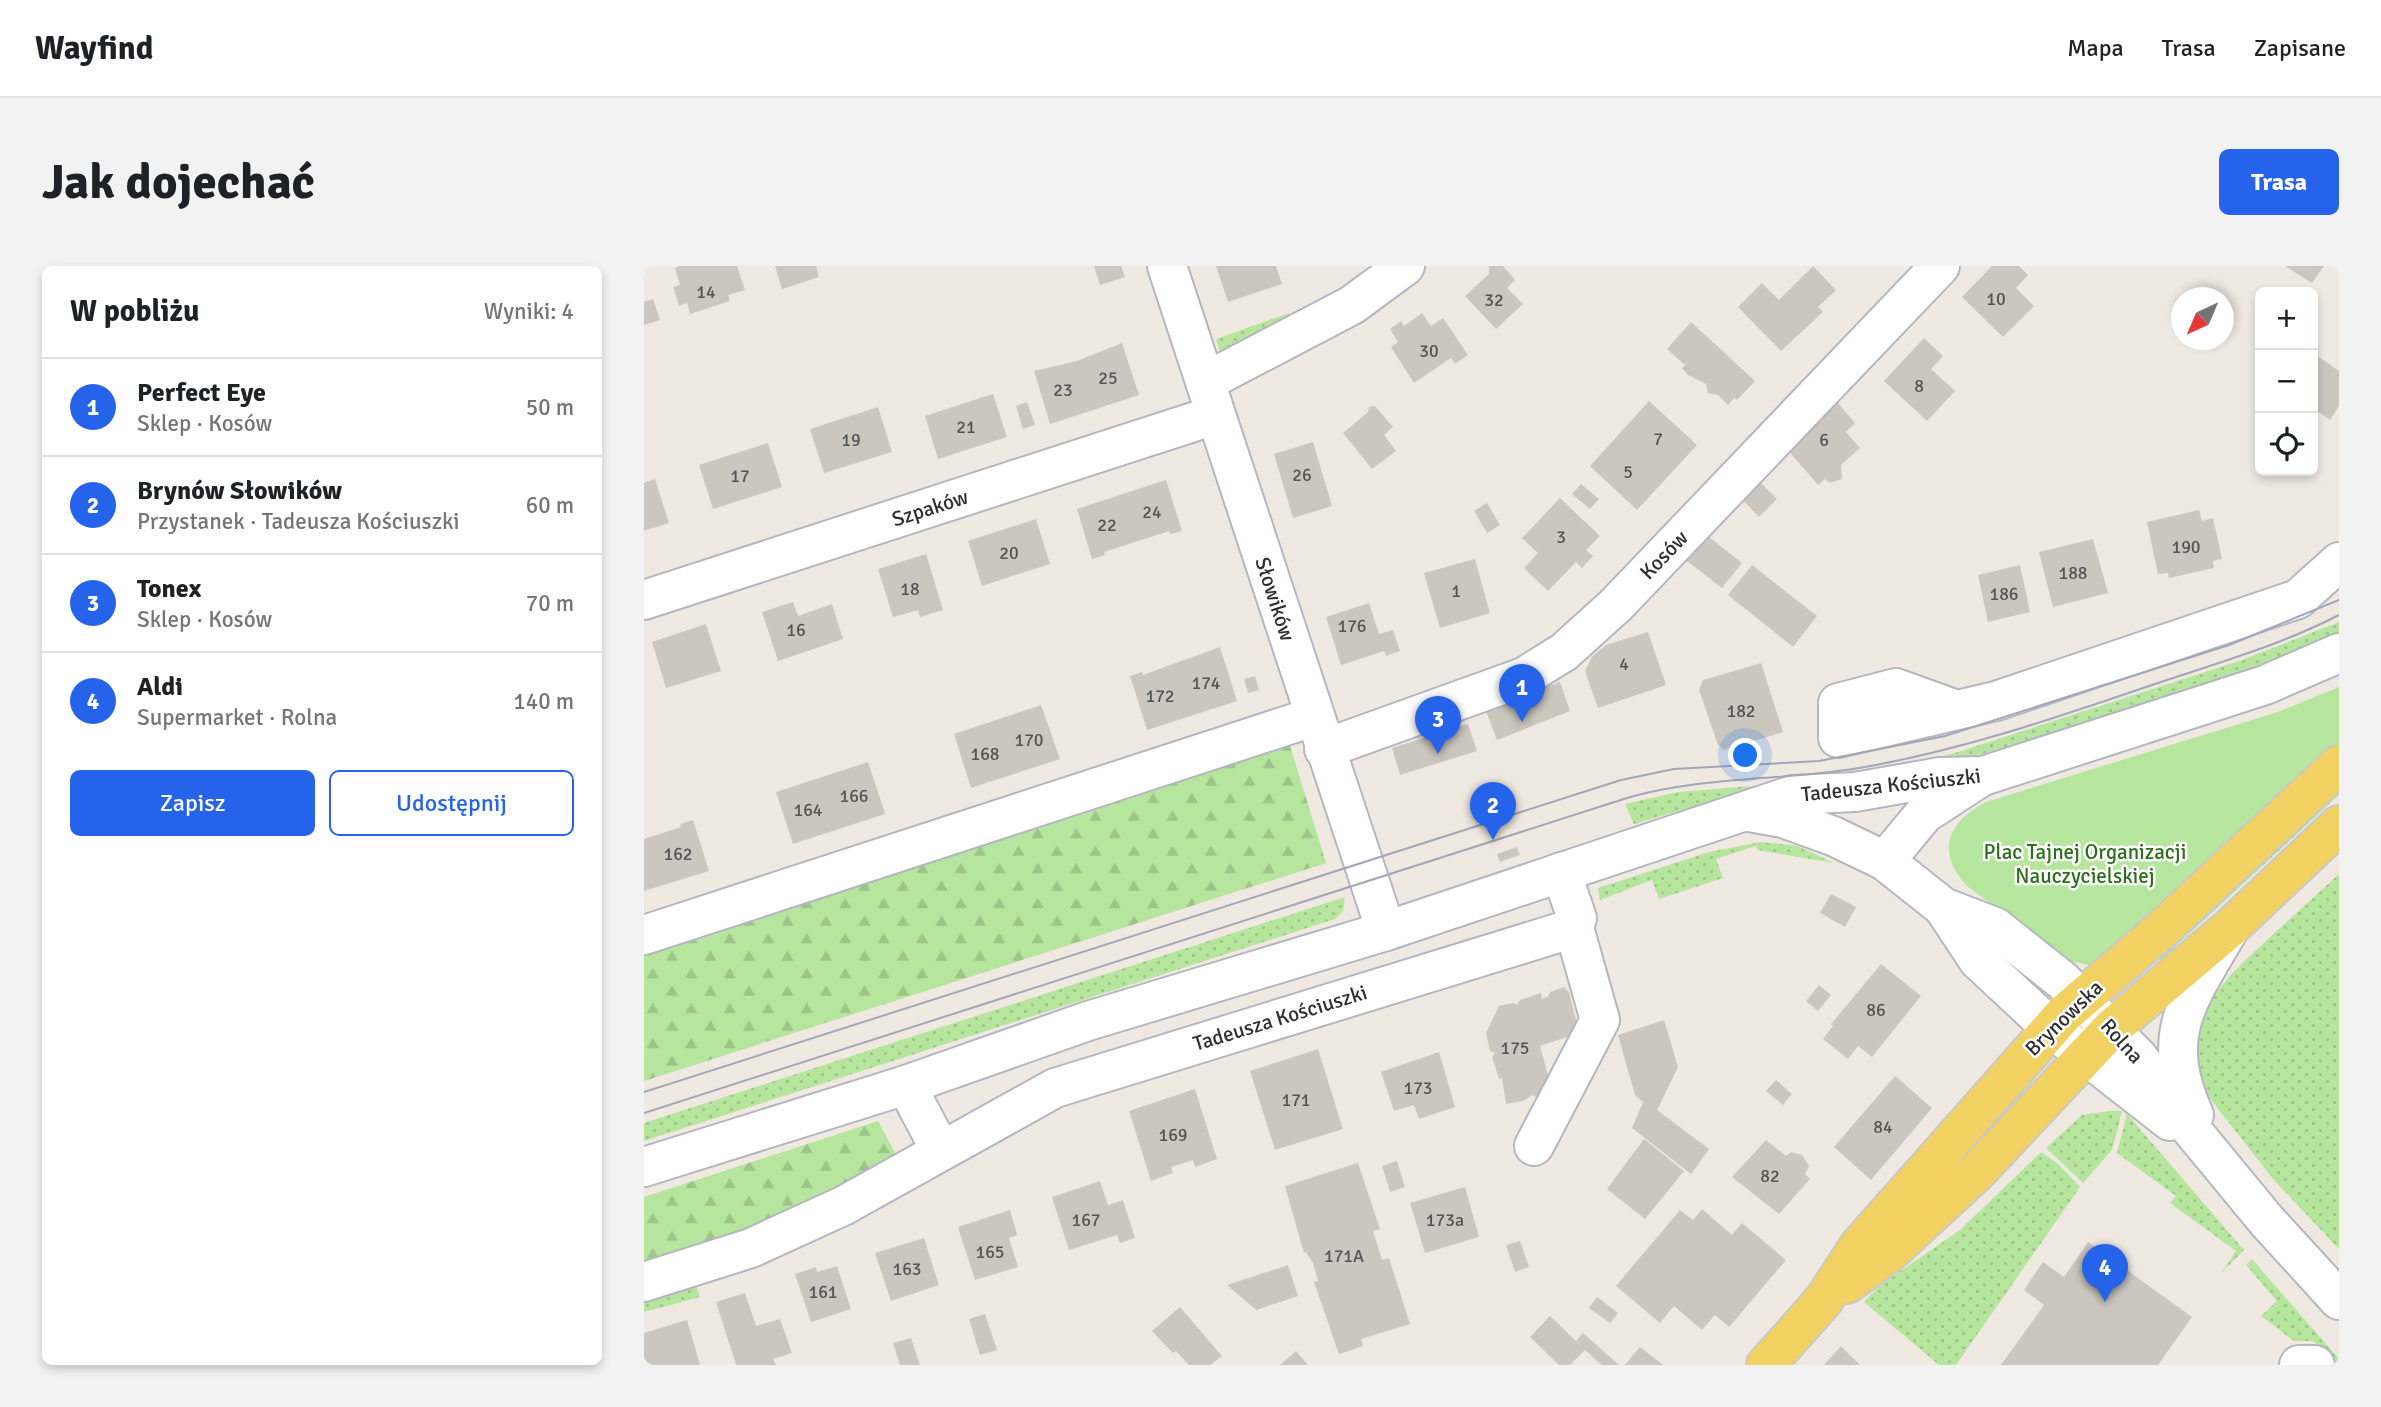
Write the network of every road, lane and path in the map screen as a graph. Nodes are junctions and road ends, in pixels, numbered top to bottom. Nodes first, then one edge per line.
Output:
1 (1167, 266) edge
2 (1405, 266) edge
3 (1940, 266) edge
4 (1210, 399) junction
5 (2339, 562) edge
6 (644, 600) edge
7 (2339, 653) edge
8 (1957, 710) dead end
9 (1318, 733) junction
10 (2339, 765) edge
11 (1983, 776) junction
12 (1749, 812) junction
13 (2339, 825) edge
14 (1885, 861) junction
15 (1562, 872) junction
16 (1943, 907) junction
17 (2231, 927) junction
18 (1574, 928) junction
19 (1385, 931) junction
20 (644, 935) edge
21 (2081, 999) junction
22 (2051, 1028) junction
23 (2099, 1041) junction
24 (906, 1085) junction
25 (1534, 1146) dead end
26 (941, 1151) junction
27 (2210, 1152) junction
28 (644, 1167) edge
29 (644, 1282) edge
30 (2339, 1300) edge
31 (1823, 1301) junction
32 (1766, 1365) edge
33 (2299, 1365) edge
34 (2315, 1365) edge

1 - 4 street, Słowików
2 - 4 street, Szpaków
3 - 9 street, Kosów
4 - 6 street, Szpaków
4 - 9 street, Słowików
5 - 8 street
7 - 11 street, Tadeusza Kościuszki
9 - 19 street, Słowików
9 - 20 street
10 - 21 main road, Brynowska
11 - 12 street, Tadeusza Kościuszki
11 - 14 street
12 - 14 street, Rolna
12 - 15 street, Tadeusza Kościuszki
13 - 17 main road, Brynowska
14 - 16 street, Rolna
15 - 18 street
15 - 19 street, Tadeusza Kościuszki
16 - 21 street, Rolna
16 - 22 street, Rolna
17 - 23 main road, Brynowska
17 - 27 street
18 - 25 street
18 - 26 street, Tadeusza Kościuszki
19 - 24 street, Tadeusza Kościuszki
21 - 22 main road, Brynowska
21 - 23 street, Rolna
22 - 23 street, Rolna
22 - 31 main road, Brynowska
23 - 27 street, Rolna
23 - 31 main road, Brynowska
24 - 26 street
24 - 28 street, Tadeusza Kościuszki
26 - 29 street, Tadeusza Kościuszki
27 - 30 street, Rolna
31 - 32 main road, Brynowska
33 - 34 street

